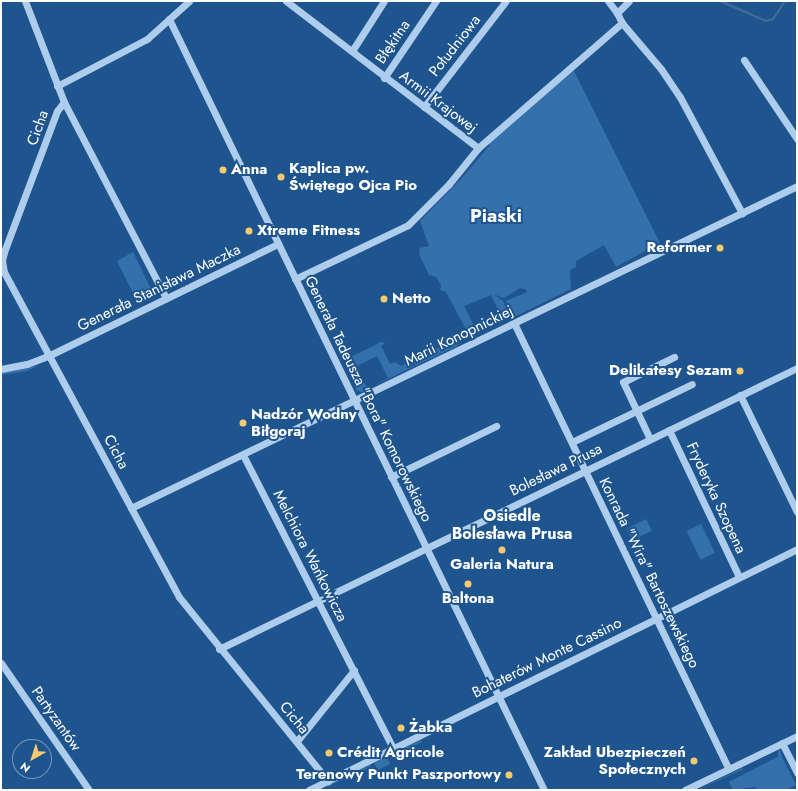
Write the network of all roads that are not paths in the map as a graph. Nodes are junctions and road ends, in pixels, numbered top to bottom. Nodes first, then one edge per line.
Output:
1 (25, 1) edge
2 (189, 1) edge
3 (286, 1) edge
4 (384, 1) edge
5 (436, 1) edge
6 (506, 1) edge
7 (608, 1) edge
8 (629, 1) edge
9 (616, 13) junction
10 (169, 19) junction
11 (622, 23) junction
12 (352, 51) junction
13 (744, 60) dead end
14 (384, 78) junction
15 (57, 86) junction
16 (64, 102) junction
17 (424, 107) junction
18 (797, 139) edge
19 (478, 148) junction
20 (797, 186) edge
21 (742, 213) junction
22 (3, 244) edge
23 (278, 244) junction
24 (295, 279) junction
25 (166, 298) junction
26 (514, 323) junction
27 (50, 355) junction
28 (674, 357) dead end
29 (797, 368) edge
30 (1, 369) edge
31 (692, 384) dead end
32 (740, 395) junction
33 (355, 401) junction
34 (637, 411) junction
35 (496, 426) dead end
36 (644, 428) junction
37 (669, 430) junction
38 (650, 439) junction
39 (572, 442) junction
40 (639, 444) junction
41 (243, 454) junction
42 (585, 470) junction
43 (392, 477) junction
44 (131, 508) junction
45 (797, 512) edge
46 (426, 548) junction
47 (797, 549) edge
48 (739, 577) junction
49 (318, 600) junction
50 (656, 619) junction
51 (219, 649) junction
52 (1, 663) edge
53 (354, 670) junction
54 (498, 696) junction
55 (797, 736) edge
56 (297, 741) junction
57 (782, 743) junction
58 (393, 748) junction
59 (728, 769) junction
60 (797, 773) edge
61 (328, 781) junction
62 (89, 790) edge
63 (309, 790) edge
64 (544, 790) edge
65 (685, 790) edge

1 - 15 street
2 - 10 street
3 - 12 street, Armii Krajowej
4 - 12 street
5 - 14 street, Błękitna
6 - 17 street, Południowa
7 - 9 street
8 - 9 street
9 - 11 street
10 - 15 street
10 - 23 street, Generała Tadeusza "Bora" Komorowskiego
11 - 19 street, Armii Krajowej
11 - 21 street
12 - 14 street, Armii Krajowej
13 - 18 street
14 - 17 street, Armii Krajowej
15 - 16 street
16 - 22 street, Cicha
16 - 25 street
17 - 19 street, Armii Krajowej
19 - 24 street
20 - 21 street, Marii Konopnickiej
21 - 26 street, Marii Konopnickiej
22 - 27 street, Cicha
23 - 24 street, Generała Tadeusza "Bora" Komorowskiego
23 - 25 street, Generała Stanisława Maczka
24 - 33 street, Generała Tadeusza "Bora" Komorowskiego
25 - 27 street, Generała Stanisława Maczka
26 - 33 street, Marii Konopnickiej
26 - 39 street, Konrada "Wira" Bartoszewskiego
27 - 30 street, Generała Stanisława Maczka
27 - 44 street, Cicha
28 - 34 street
29 - 32 street, Bolesława Prusa
31 - 34 street
32 - 37 street, Bolesława Prusa
32 - 45 street
33 - 41 street, Marii Konopnickiej
33 - 43 street, Generała Tadeusza "Bora" Komorowskiego
34 - 36 street
34 - 39 street
35 - 43 street
36 - 38 street
36 - 40 street
37 - 38 street, Bolesława Prusa
37 - 48 street, Fryderyka Szopena
38 - 40 street, Bolesława Prusa
39 - 42 street, Konrada "Wira" Bartoszewskiego
40 - 42 street, Bolesława Prusa
41 - 44 street, Marii Konopnickiej
41 - 49 street, Melchiora Wańkowicza
42 - 46 street, Bolesława Prusa
42 - 50 street, Konrada "Wira" Bartoszewskiego
43 - 46 street, Generała Tadeusza "Bora" Komorowskiego
44 - 51 street, Cicha
46 - 49 street, Bolesława Prusa
46 - 54 street, Generała Tadeusza "Bora" Komorowskiego
47 - 48 street, Bohaterów Monte Cassino
48 - 50 street, Bohaterów Monte Cassino
49 - 51 street, Bolesława Prusa
49 - 53 street, Melchiora Wańkowicza
50 - 54 street, Bohaterów Monte Cassino
50 - 59 street, Konrada "Wira" Bartoszewskiego
51 - 56 street, Cicha
52 - 62 street, Partyzantów
53 - 56 street
53 - 58 street, Melchiora Wańkowicza
54 - 58 street, Bohaterów Monte Cassino
54 - 64 street, Generała Tadeusza "Bora" Komorowskiego
55 - 57 street
56 - 61 street, Cicha
57 - 59 street
57 - 60 street
58 - 61 street, Bohaterów Monte Cassino
59 - 65 street
61 - 63 street, Bohaterów Monte Cassino

